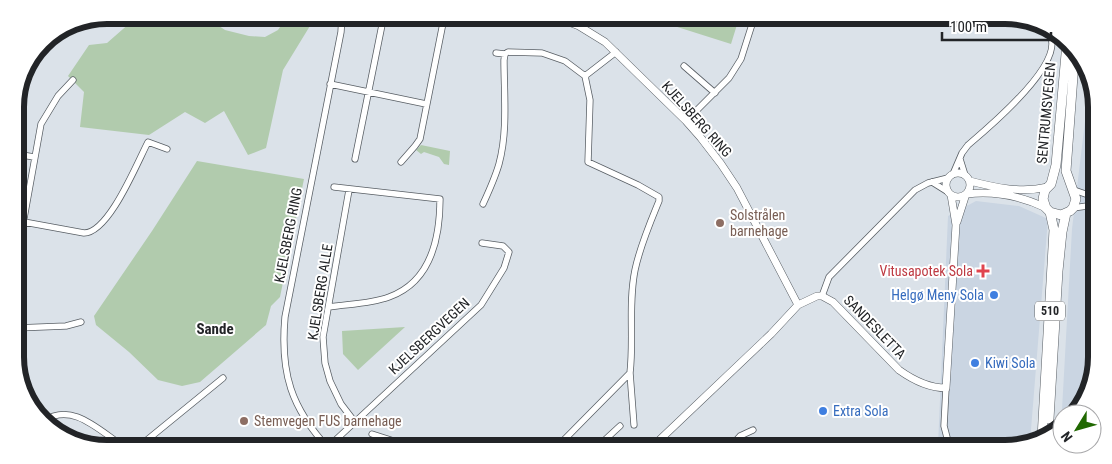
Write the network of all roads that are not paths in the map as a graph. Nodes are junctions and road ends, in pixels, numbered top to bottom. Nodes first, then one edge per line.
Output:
1 (340, 24) edge
2 (382, 24) edge
3 (442, 24) edge
4 (574, 24) edge
5 (752, 24) edge
6 (1051, 38) edge
7 (1066, 51) edge
8 (496, 52) dead end
9 (616, 52) junction
10 (505, 54) junction
11 (1074, 60) edge
12 (684, 66) dead end
13 (584, 76) junction
14 (73, 80) dead end
15 (330, 84) junction
16 (369, 92) junction
17 (715, 93) junction
18 (426, 104) junction
19 (686, 121) junction
20 (167, 149) dead end
21 (24, 155) edge
22 (34, 157) junction
23 (355, 159) dead end
24 (960, 159) junction
25 (401, 162) dead end
26 (951, 176) junction
27 (968, 178) junction
28 (932, 182) junction
29 (1050, 186) junction
30 (334, 187) dead end
31 (1072, 188) junction
32 (349, 190) junction
33 (949, 193) junction
34 (966, 194) junction
35 (1088, 195) edge
36 (483, 204) dead end
37 (1088, 206) edge
38 (1048, 210) junction
39 (1070, 211) junction
40 (24, 222) joint
41 (956, 225) junction
42 (482, 243) dead end
43 (822, 296) junction
44 (798, 305) junction
45 (328, 308) junction
46 (81, 322) dead end
47 (24, 328) edge
48 (630, 373) junction
49 (223, 378) dead end
50 (946, 388) junction
51 (50, 418) edge
52 (354, 421) junction
53 (634, 425) dead end
54 (620, 426) dead end
55 (1048, 428) edge
56 (753, 430) dead end
57 (1042, 431) edge
58 (372, 434) dead end
59 (113, 440) edge
60 (147, 440) edge
61 (321, 440) edge
62 (336, 440) edge
63 (391, 440) edge
64 (567, 440) edge
65 (605, 440) edge
66 (659, 440) edge
67 (736, 440) edge
68 (948, 440) edge

1 - 15 street, KJELSBERG RING
2 - 16 street
3 - 18 street
4 - 9 street, KJELSBERG RING
5 - 17 street
6 - 24 street
7 - 29 main road, SENTRUMSVEGEN / 510
8 - 10 street
9 - 13 street
9 - 19 street, KJELSBERG RING
10 - 13 street
10 - 36 street
11 - 31 main road, SENTRUMSVEGEN / 510
12 - 17 street
13 - 48 street
14 - 22 street
15 - 16 street
15 - 61 street, KJELSBERG RING
16 - 18 street
16 - 23 street
17 - 19 street
18 - 25 street
19 - 44 street, KJELSBERG RING
20 - 40 street
21 - 22 street
22 - 40 street
24 - 26 street
24 - 27 street
26 - 27 street
26 - 28 street
26 - 33 street
27 - 29 street
27 - 34 street
28 - 33 street
28 - 43 street
29 - 31 main road, SENTRUMSVEGEN
29 - 38 main road, SENTRUMSVEGEN / 510
30 - 32 street
31 - 35 street
31 - 39 main road, SENTRUMSVEGEN / 510
32 - 45 street, KJELSBERG ALLE
32 - 45 street
33 - 34 street
33 - 41 street
34 - 38 street
34 - 41 street
37 - 39 street
38 - 39 main road
38 - 57 main road, SENTRUMSVEGEN / 510
39 - 55 main road, SENTRUMSVEGEN / 510
41 - 50 street
42 - 52 street, KJELSBERGVEGEN
43 - 44 street, SANDESLETTA
43 - 50 street, SANDESLETTA
44 - 66 street, SANDESLETTA
45 - 52 street, KJELSBERG ALLE
46 - 47 street
48 - 53 street
48 - 64 street
49 - 60 street
50 - 68 street
51 - 59 street
52 - 62 street, KJELSBERGVEGEN
54 - 65 street
56 - 67 street
58 - 63 street

